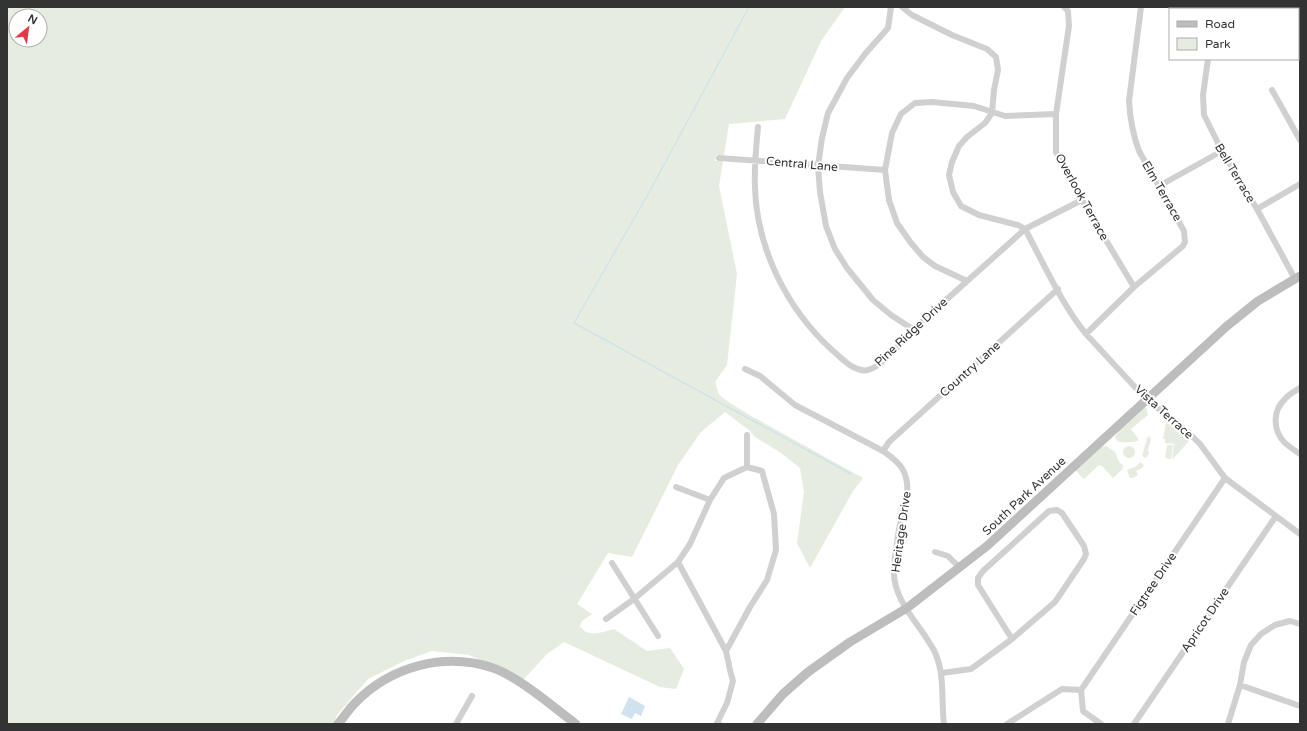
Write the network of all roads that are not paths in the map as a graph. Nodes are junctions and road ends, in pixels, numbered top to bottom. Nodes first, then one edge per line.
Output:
1 (891, 7) edge
2 (902, 7) edge
3 (1064, 7) edge
4 (1141, 7) edge
5 (1208, 60) edge
6 (1272, 90) dead end
7 (992, 113) junction
8 (1056, 114) junction
9 (758, 127) dead end
10 (1300, 140) edge
11 (1222, 151) junction
12 (719, 158) dead end
13 (755, 160) junction
14 (818, 166) junction
15 (885, 170) junction
16 (1300, 184) edge
17 (1160, 186) junction
18 (1082, 200) junction
19 (1257, 209) junction
20 (1026, 229) junction
21 (1298, 278) edge
22 (967, 281) junction
23 (1134, 287) junction
24 (1058, 289) junction
25 (914, 330) junction
26 (1086, 334) junction
27 (745, 369) dead end
28 (1300, 388) edge
29 (1146, 399) junction
30 (747, 435) dead end
31 (883, 451) junction
32 (1300, 454) edge
33 (748, 467) junction
34 (1225, 478) junction
35 (676, 487) dead end
36 (710, 500) junction
37 (1276, 516) junction
38 (1300, 534) edge
39 (935, 552) dead end
40 (678, 562) junction
41 (612, 563) dead end
42 (960, 568) junction
43 (634, 599) junction
44 (907, 608) junction
45 (606, 619) dead end
46 (1300, 624) edge
47 (658, 636) dead end
48 (1012, 639) junction
49 (726, 651) junction
50 (942, 674) junction
51 (1240, 685) junction
52 (1081, 690) junction
53 (472, 696) dead end
54 (1300, 706) edge
55 (338, 724) edge
56 (456, 724) edge
57 (576, 724) edge
58 (719, 724) edge
59 (757, 724) edge
60 (944, 724) edge
61 (1007, 724) edge
62 (1101, 724) edge
63 (1134, 724) edge
64 (1228, 724) edge

1 - 14 street
2 - 7 street
3 - 8 street, Overlook Terrace
4 - 17 street, Elm Terrace
5 - 11 street, Bell Terrace
6 - 10 street
7 - 8 street
7 - 15 street
7 - 20 street
8 - 18 street, Overlook Terrace
9 - 13 street, Pine Ridge Drive
11 - 17 street
11 - 19 street, Bell Terrace
12 - 13 street, Central Lane
13 - 14 street, Central Lane
13 - 25 street, Pine Ridge Drive
14 - 15 street, Central Lane
14 - 25 street
15 - 22 street
16 - 19 street
17 - 23 street, Elm Terrace
18 - 20 street, Pine Ridge Drive
18 - 23 street, Overlook Terrace
19 - 21 street, Bell Terrace
20 - 22 street, Pine Ridge Drive
20 - 24 street, Vista Terrace
21 - 29 street, South Park Avenue
22 - 25 street, Pine Ridge Drive
23 - 26 street, Elm Terrace
24 - 26 street, Vista Terrace
24 - 31 street, Country Lane
26 - 29 street, Vista Terrace
27 - 31 street, Heritage Drive
28 - 32 street
29 - 34 street, Vista Terrace
29 - 42 street, South Park Avenue
30 - 33 street
31 - 44 street, Heritage Drive
33 - 36 street
33 - 49 street
34 - 37 street, Vista Terrace
34 - 52 street, Figtree Drive
35 - 36 street
36 - 40 street
37 - 38 street, Vista Terrace
37 - 63 street, Apricot Drive
39 - 42 street
40 - 43 street
40 - 49 street
41 - 43 street
42 - 44 street, South Park Avenue
43 - 45 street
43 - 47 street
44 - 50 street, Heritage Drive
44 - 59 street, South Park Avenue
46 - 51 street
48 - 48 street
48 - 50 street
49 - 58 street
50 - 60 street, Heritage Drive
51 - 54 street
51 - 64 street
52 - 61 street
52 - 62 street
53 - 56 street
55 - 57 street

